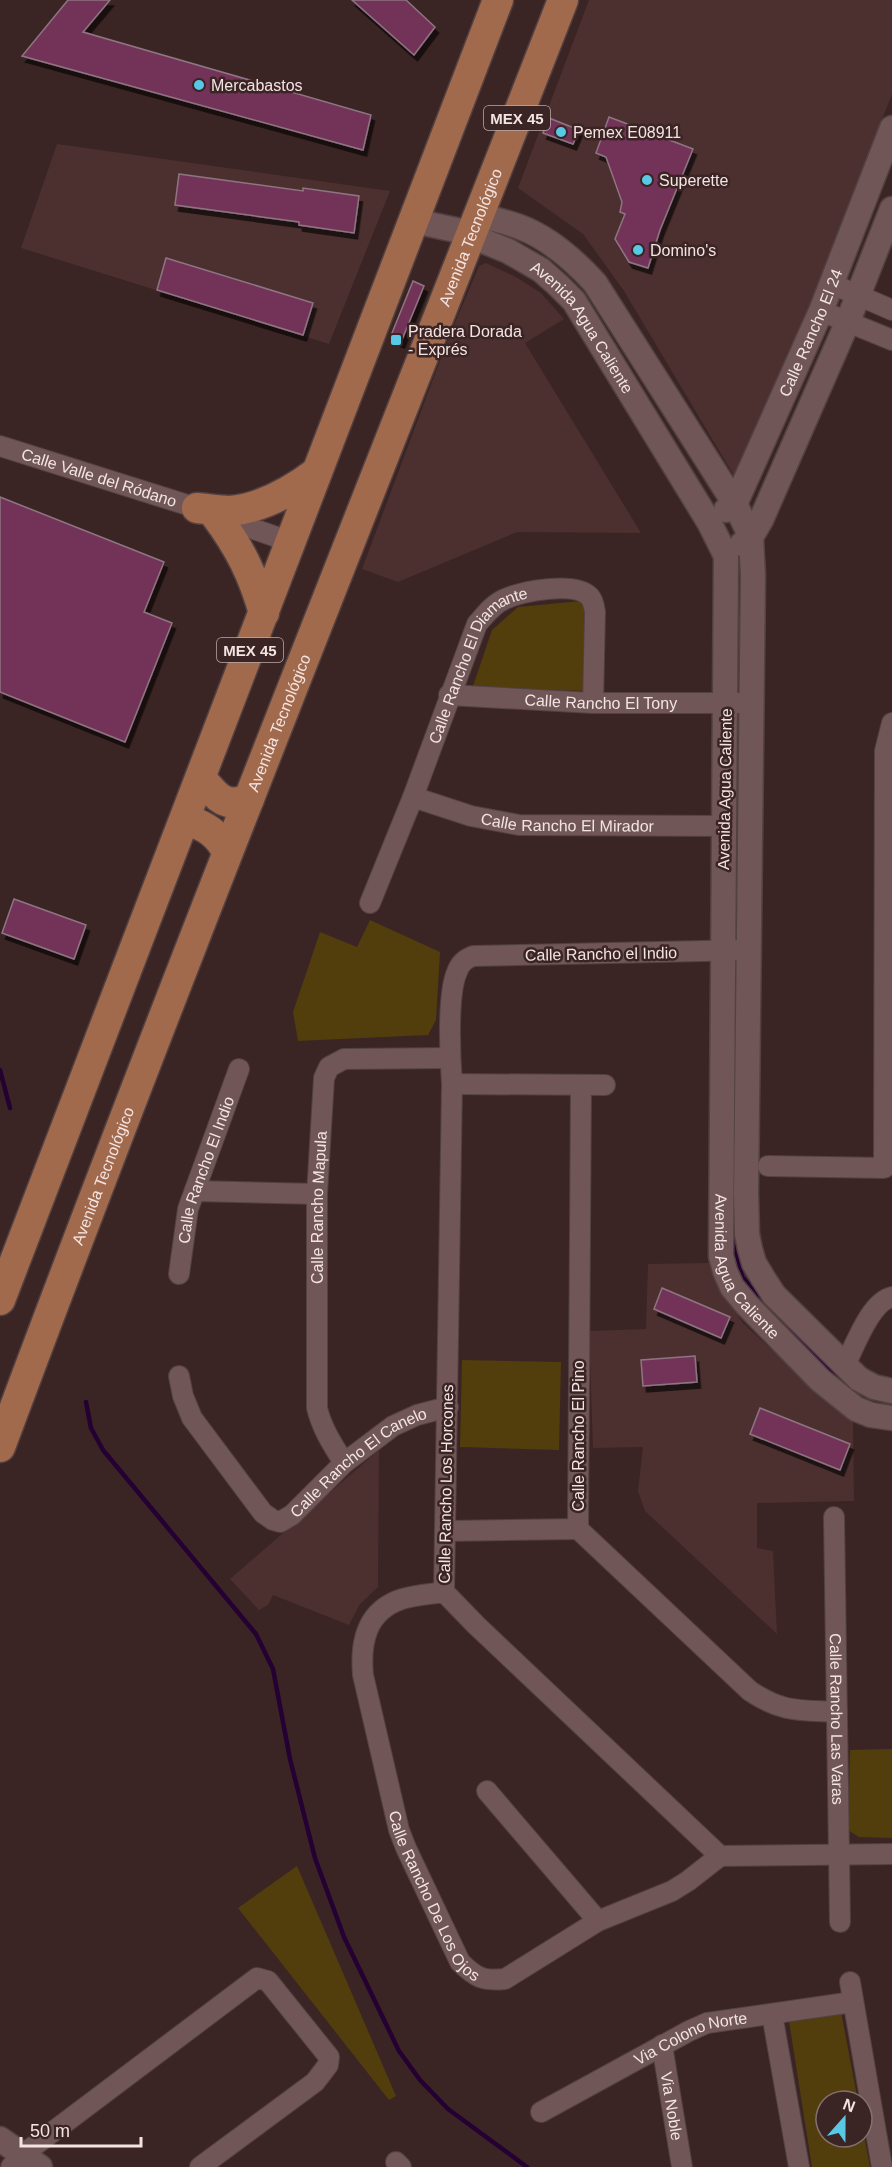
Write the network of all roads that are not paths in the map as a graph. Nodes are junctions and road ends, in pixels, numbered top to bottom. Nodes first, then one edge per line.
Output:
1 (498, 0) edge
2 (563, 0) edge
3 (892, 128) edge
4 (892, 209) edge
5 (414, 221) junction
6 (475, 225) junction
7 (832, 284) junction
8 (858, 295) junction
9 (821, 310) junction
10 (892, 310) edge
11 (848, 321) junction
12 (892, 340) edge
13 (0, 446) edge
14 (317, 472) junction
15 (735, 504) junction
16 (206, 512) junction
17 (709, 522) junction
18 (751, 537) junction
19 (291, 542) junction
20 (726, 556) junction
21 (264, 613) junction
22 (449, 695) junction
23 (593, 703) junction
24 (751, 703) junction
25 (726, 704) junction
26 (892, 723) edge
27 (201, 778) junction
28 (412, 797) junction
29 (249, 799) junction
30 (185, 819) junction
31 (724, 826) junction
32 (227, 852) junction
33 (370, 903) dead end
34 (748, 950) junction
35 (723, 951) junction
36 (459, 968) joint
37 (450, 1058) junction
38 (239, 1069) dead end
39 (452, 1084) junction
40 (605, 1085) dead end
41 (581, 1086) junction
42 (768, 1166) dead end
43 (195, 1191) junction
44 (317, 1194) junction
45 (179, 1274) dead end
46 (892, 1297) edge
47 (0, 1300) edge
48 (845, 1365) junction
49 (179, 1376) dead end
50 (892, 1391) edge
51 (448, 1407) junction
52 (892, 1418) edge
53 (0, 1447) edge
54 (344, 1463) junction
55 (834, 1517) dead end
56 (578, 1529) junction
57 (446, 1531) junction
58 (444, 1592) junction
59 (837, 1712) junction
60 (487, 1791) dead end
61 (839, 1853) junction
62 (892, 1854) edge
63 (720, 1856) junction
64 (598, 1921) junction
65 (840, 1922) dead end
66 (850, 1982) dead end
67 (853, 2002) junction
68 (772, 2014) junction
69 (662, 2045) junction
70 (541, 2112) dead end
71 (0, 2139) edge
72 (24, 2163) edge
73 (200, 2167) edge
74 (682, 2167) edge
75 (799, 2167) edge
76 (882, 2167) edge

1 - 5 main road, MEX 45
2 - 6 main road, Avenida Tecnológico / MEX 45
3 - 7 street, Calle Rancho El 24
4 - 8 street, Calle Rancho El 24
5 - 6 street, Avenida Agua Caliente
5 - 14 main road, MEX 45
6 - 15 street, Avenida Agua Caliente
6 - 17 street, Avenida Agua Caliente
6 - 29 main road, Avenida Tecnológico / MEX 45
7 - 8 street
7 - 9 street, Calle Rancho El 24
8 - 10 street
8 - 11 street, Calle Rancho El 24
9 - 11 street
9 - 15 street, Calle Rancho El 24
11 - 12 street
11 - 18 street, Calle Rancho El 24
13 - 16 street, Calle Valle del Ródano
14 - 16 main road
14 - 19 main road, MEX 45
15 - 17 street
15 - 18 street, Avenida Agua Caliente
16 - 19 street, Calle Valle del Ródano
16 - 21 main road
17 - 20 street, Avenida Agua Caliente
18 - 20 street, Calle Rancho El 24
18 - 24 street, Avenida Agua Caliente
19 - 21 main road, MEX 45
20 - 25 street, Avenida Agua Caliente
21 - 27 main road, MEX 45
22 - 23 street, Calle Rancho El Tony
22 - 23 street, Calle Rancho El Diamante
22 - 28 street, Calle Rancho El Diamante
23 - 25 street, Calle Rancho El Tony
24 - 25 street, Calle Rancho El Tony
24 - 34 street, Avenida Agua Caliente
25 - 31 street, Avenida Agua Caliente
26 - 42 street
27 - 29 main road
27 - 30 main road, MEX 45
28 - 31 street, Calle Rancho El Mirador
28 - 33 street, Calle Rancho El Diamante
29 - 32 main road, Avenida Tecnológico / MEX 45
30 - 32 main road
30 - 47 main road, MEX 45
31 - 35 street, Avenida Agua Caliente
32 - 53 main road, Avenida Tecnológico / MEX 45
34 - 35 street, Calle Rancho el Indio
34 - 48 street, Avenida Agua Caliente
35 - 36 street, Calle Rancho el Indio
35 - 52 street, Avenida Agua Caliente
36 - 37 street, Calle Rancho Los Horcones
37 - 39 street, Calle Rancho Los Horcones
37 - 44 street, Calle Rancho Mapula
38 - 43 street, Calle Rancho El Indio
39 - 41 street
39 - 51 street, Calle Rancho Los Horcones
40 - 41 street
41 - 56 street, Calle Rancho El Pino
43 - 44 street
43 - 45 street, Calle Rancho El Indio
44 - 54 street, Calle Rancho Mapula
46 - 48 street
48 - 50 street, Avenida Agua Caliente
49 - 54 street, Calle Rancho El Canelo
51 - 54 street, Calle Rancho El Canelo
51 - 57 street, Calle Rancho Los Horcones
55 - 59 street, Calle Rancho Las Varas
56 - 57 street
56 - 59 street, Calle Rancho El Pino
57 - 58 street, Calle Rancho Los Horcones
58 - 63 street, Calle Rancho Los Horcones
58 - 64 street, Calle Rancho De Los Ojos
59 - 61 street, Calle Rancho Las Varas
60 - 64 street
61 - 62 street
61 - 63 street
61 - 65 street, Calle Rancho Las Varas
63 - 64 street, Calle Rancho De Los Ojos
66 - 67 street
67 - 68 street, Via Colono Norte
67 - 76 street
68 - 69 street, Via Colono Norte
68 - 75 street
69 - 70 street, Via Colono Norte
69 - 74 street, Via Noble
71 - 72 street
72 - 73 street

